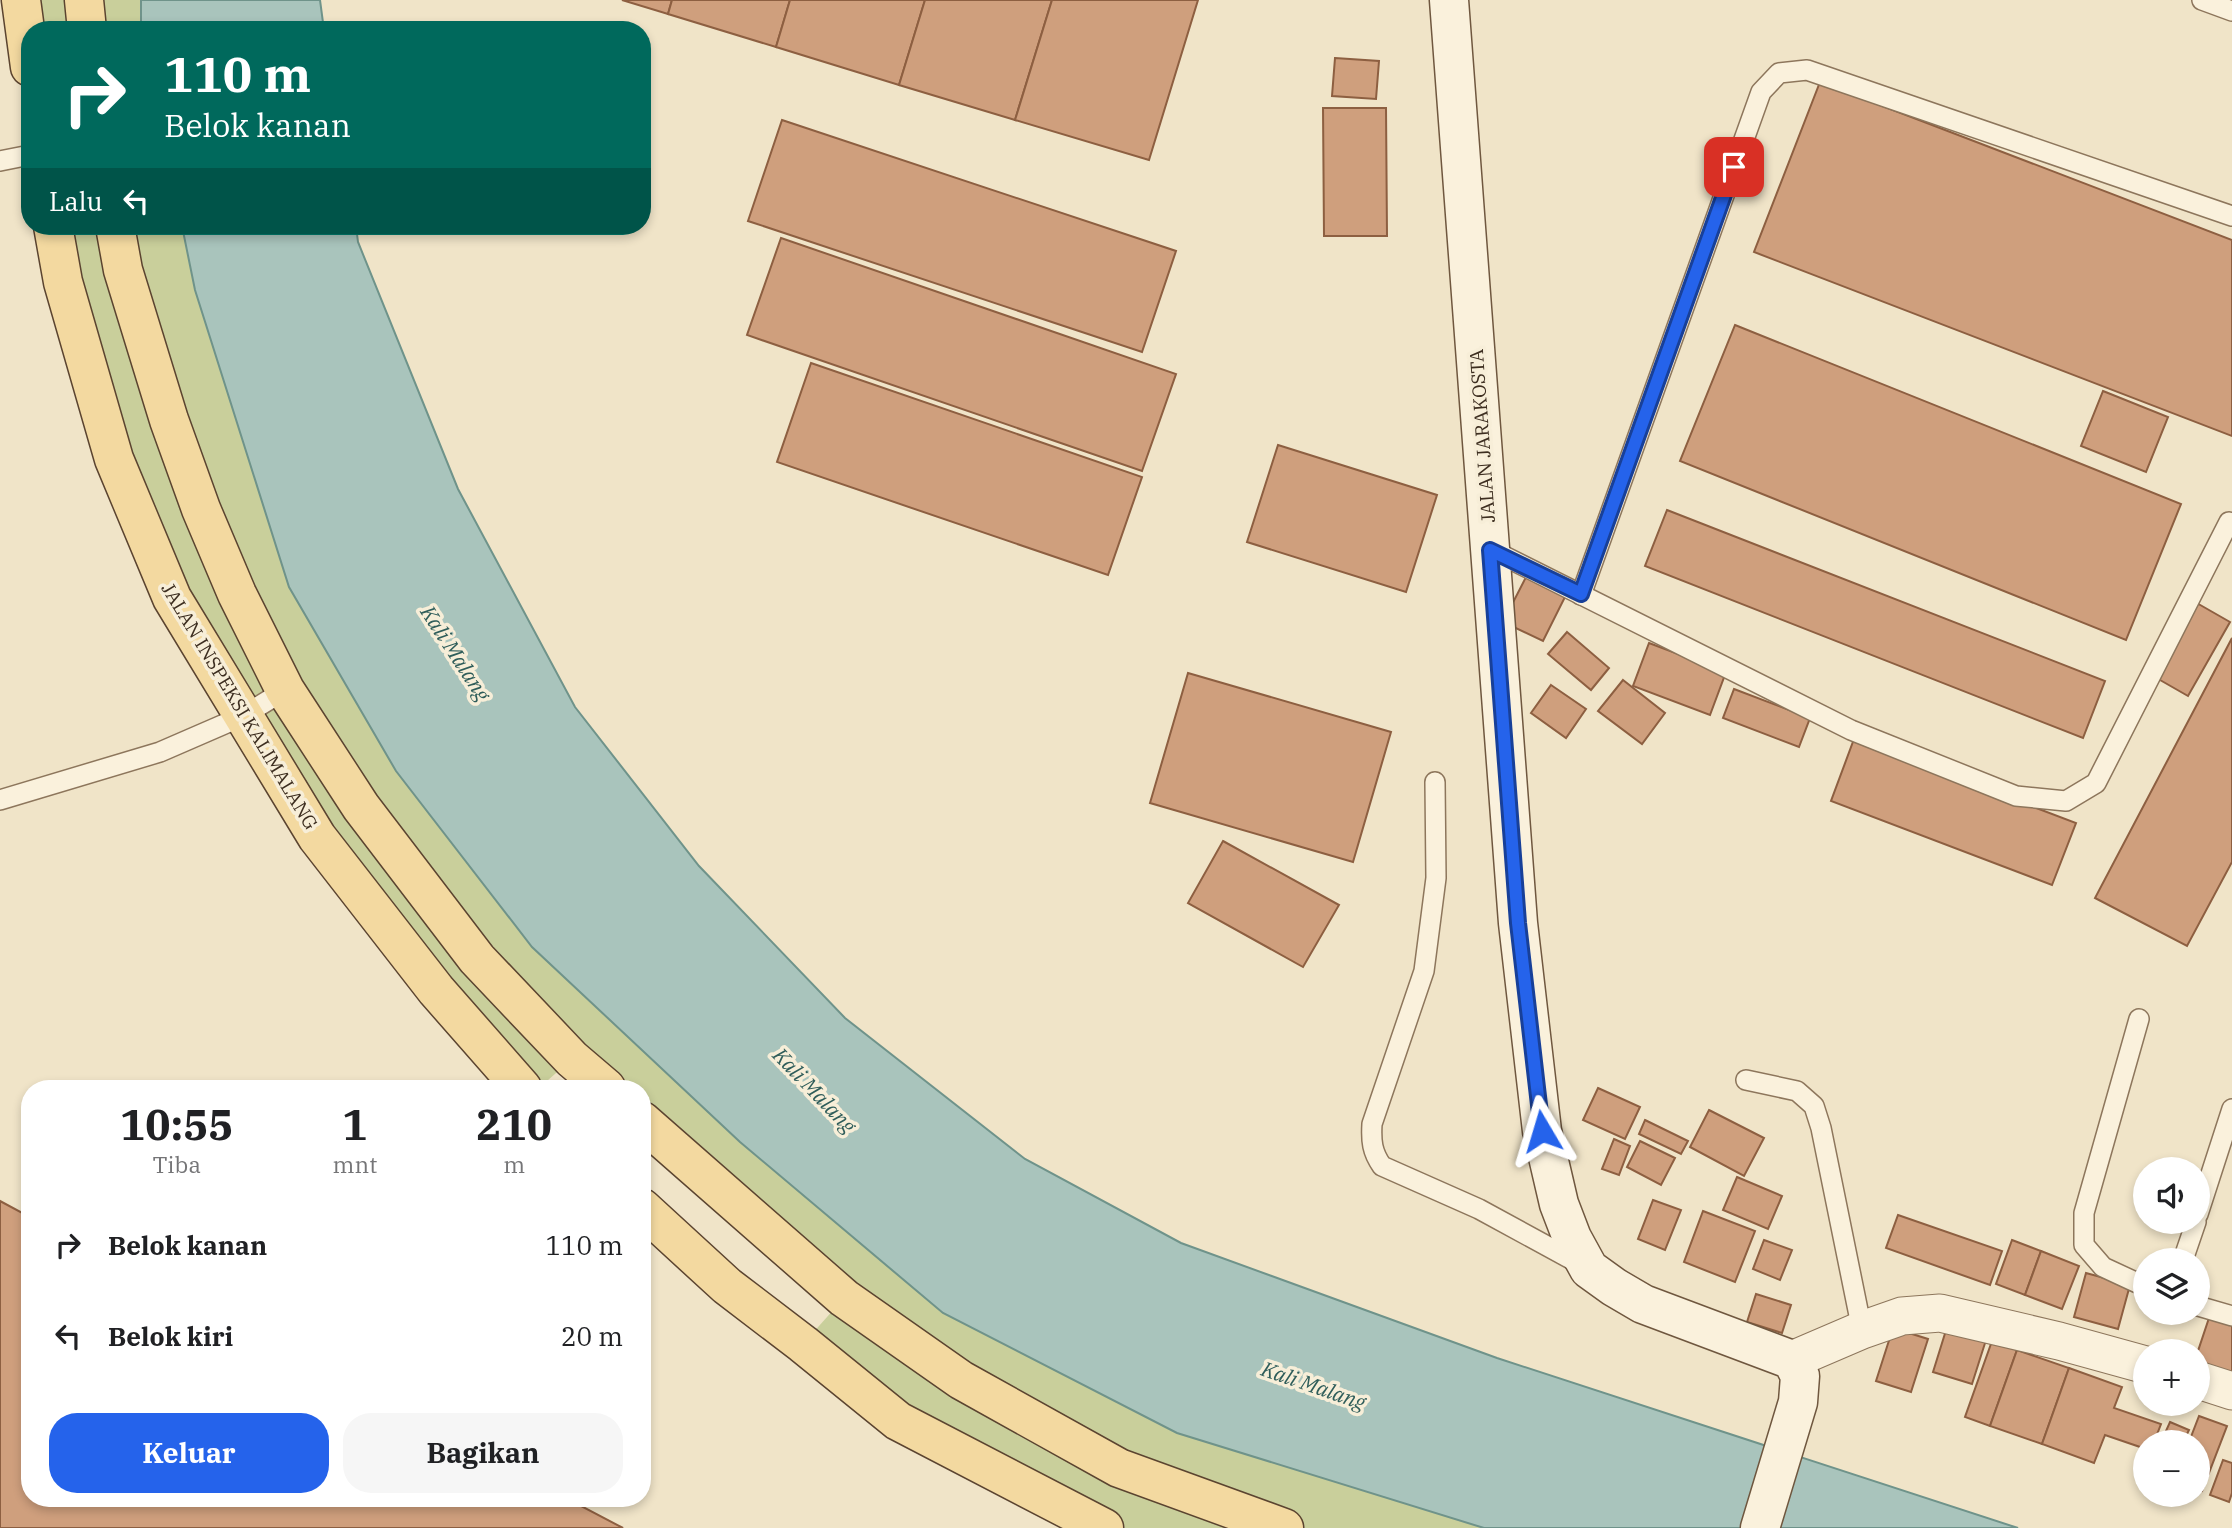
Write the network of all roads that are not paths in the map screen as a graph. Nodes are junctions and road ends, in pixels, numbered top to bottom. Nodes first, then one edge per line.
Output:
1 (21, 0) edge
2 (84, 0) edge
3 (1449, 0) edge
4 (2202, 0) edge
5 (2232, 11) edge
6 (24, 21) edge
7 (86, 21) edge
8 (21, 157) edge
9 (0, 161) edge
10 (2232, 216) edge
11 (55, 235) edge
12 (117, 235) edge
13 (2229, 522) dead end
14 (1490, 550) junction
15 (1581, 594) junction
16 (285, 690) junction
17 (243, 716) junction
18 (1435, 782) dead end
19 (0, 800) edge
20 (2139, 1019) dead end
21 (572, 1059) junction
22 (515, 1080) edge
23 (548, 1080) edge
24 (597, 1080) edge
25 (1745, 1080) dead end
26 (2232, 1109) edge
27 (651, 1129) edge
28 (2210, 1177) edge
29 (651, 1216) edge
30 (1589, 1269) junction
31 (2133, 1281) edge
32 (844, 1298) junction
33 (2210, 1310) edge
34 (2232, 1316) edge
35 (1861, 1330) junction
36 (803, 1344) junction
37 (1792, 1360) junction
38 (2133, 1361) edge
39 (2210, 1384) edge
40 (2232, 1391) edge
41 (1104, 1528) edge
42 (1284, 1528) edge
43 (1760, 1528) edge

1 - 6 main road
2 - 7 main road
3 - 14 street, JALAN JARAKOSTA
4 - 5 lane
8 - 9 lane
10 - 15 lane
11 - 17 main road, JALAN INSPEKSI KALIMALANG
12 - 16 main road
13 - 15 lane
14 - 15 lane
14 - 30 street, JALAN JARAKOSTA
16 - 17 lane
16 - 21 main road
17 - 19 lane
17 - 22 main road, JALAN INSPEKSI KALIMALANG
18 - 30 lane
20 - 31 lane
21 - 23 main road
21 - 24 main road
25 - 35 lane
26 - 28 lane
27 - 32 main road
29 - 36 main road
30 - 37 street, JALAN JARAKOSTA
32 - 36 main road
32 - 42 main road
33 - 34 lane
35 - 37 street
35 - 38 street
36 - 41 main road
37 - 43 street
39 - 40 street

